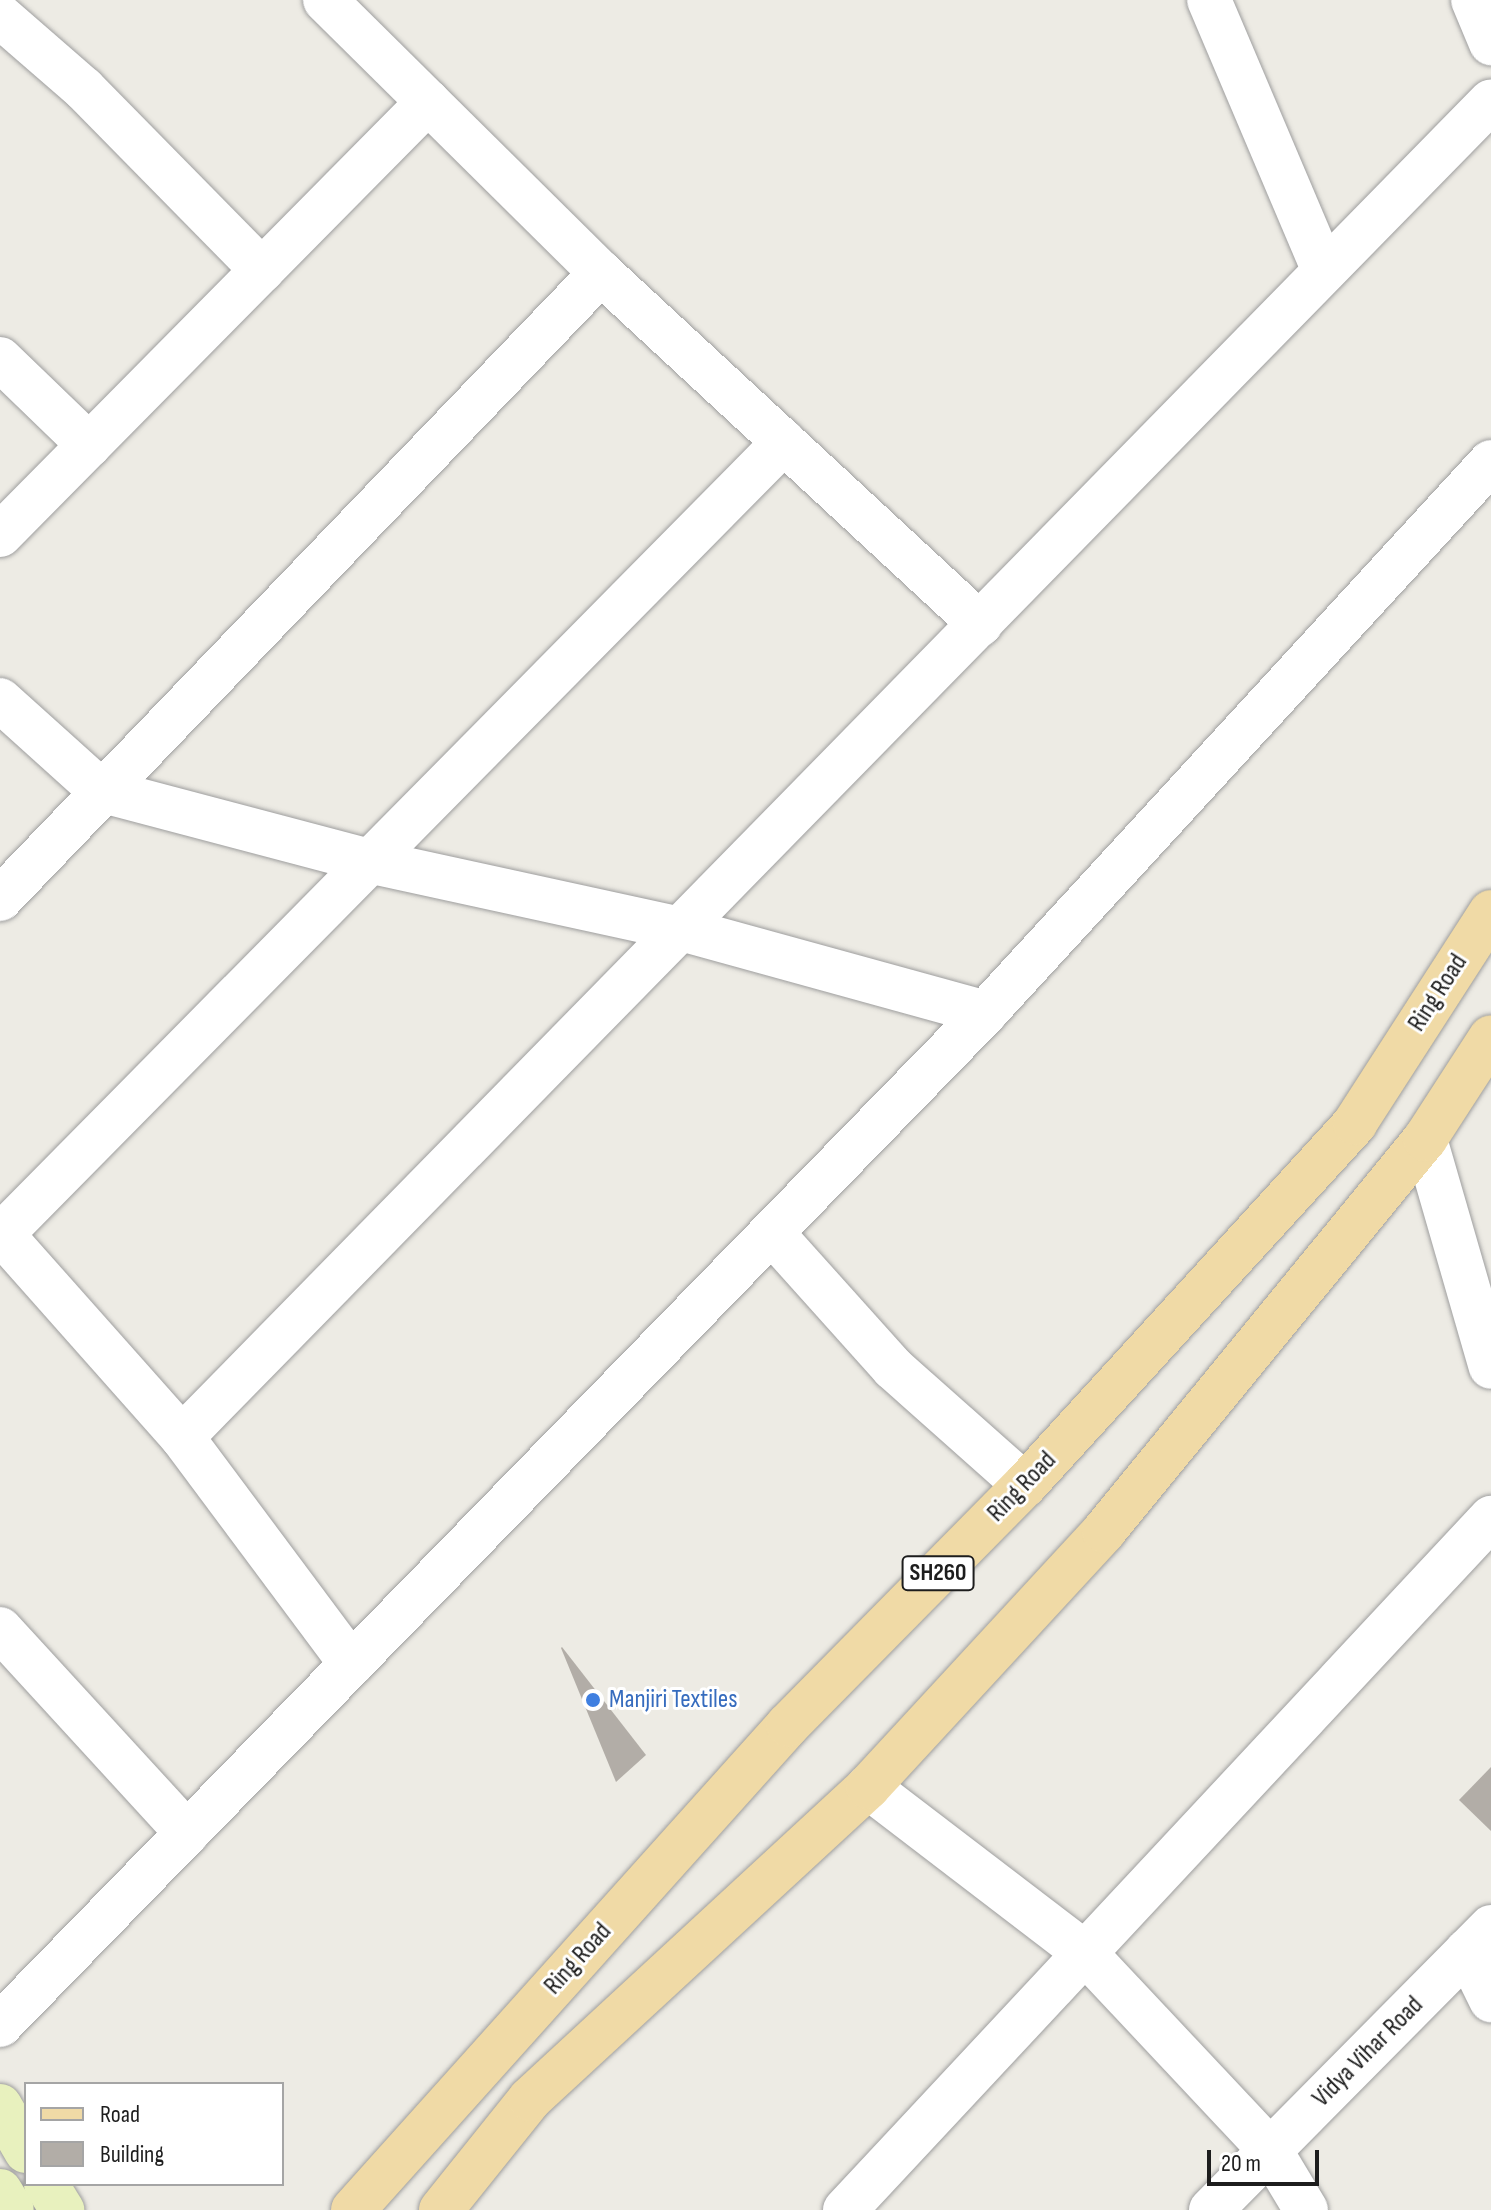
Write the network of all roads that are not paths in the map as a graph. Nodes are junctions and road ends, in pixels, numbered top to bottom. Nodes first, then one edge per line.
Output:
1 (325, 0) edge
2 (1209, 0) edge
3 (1473, 0) edge
4 (0, 16) edge
5 (1491, 43) edge
6 (1491, 101) edge
7 (428, 102) junction
8 (262, 270) junction
9 (1324, 271) junction
10 (601, 273) junction
11 (0, 359) edge
12 (784, 442) junction
13 (89, 445) junction
14 (1491, 462) edge
15 (0, 535) edge
16 (980, 624) junction
17 (0, 700) edge
18 (100, 790) junction
19 (368, 861) junction
20 (0, 899) edge
21 (1491, 912) edge
22 (681, 929) junction
23 (985, 1013) junction
24 (1491, 1037) edge
25 (1425, 1139) junction
26 (1, 1233) edge
27 (772, 1233) junction
28 (1491, 1367) edge
29 (182, 1437) junction
30 (1025, 1485) junction
31 (1491, 1518) edge
32 (0, 1629) edge
33 (351, 1664) junction
34 (868, 1787) junction
35 (187, 1833) junction
36 (1479, 1939) edge
37 (1085, 1953) junction
38 (1491, 2000) edge
39 (0, 2025) edge
40 (1270, 2150) junction
41 (47, 2186) edge
42 (0, 2191) edge
43 (12, 2210) edge
44 (62, 2210) edge
45 (353, 2210) edge
46 (441, 2210) edge
47 (845, 2210) edge
48 (1211, 2210) edge
49 (1306, 2210) edge

1 - 7 street
2 - 9 street
3 - 5 street
4 - 8 street
6 - 9 street
7 - 8 street
7 - 10 street
8 - 13 street
9 - 16 street
10 - 12 street
10 - 18 street
11 - 13 street
12 - 16 street
12 - 19 street
13 - 15 street
14 - 23 street
16 - 22 street
17 - 18 street
18 - 19 street
18 - 20 street
19 - 22 street
19 - 26 street
21 - 30 main road, Ring Road / SH260
22 - 23 street
22 - 29 street
23 - 27 street
24 - 25 main road
25 - 28 street
25 - 34 main road
26 - 29 street
27 - 30 street
27 - 33 street
29 - 33 street
30 - 45 main road, Ring Road / SH260
31 - 37 street
32 - 35 street
33 - 35 street
34 - 37 street
34 - 46 main road
35 - 39 street
36 - 38 street
36 - 40 street, Vidya Vihar Road
37 - 40 street
37 - 47 street
40 - 48 street, Vidya Vihar Road
40 - 49 street
41 - 44 main road
42 - 43 main road

